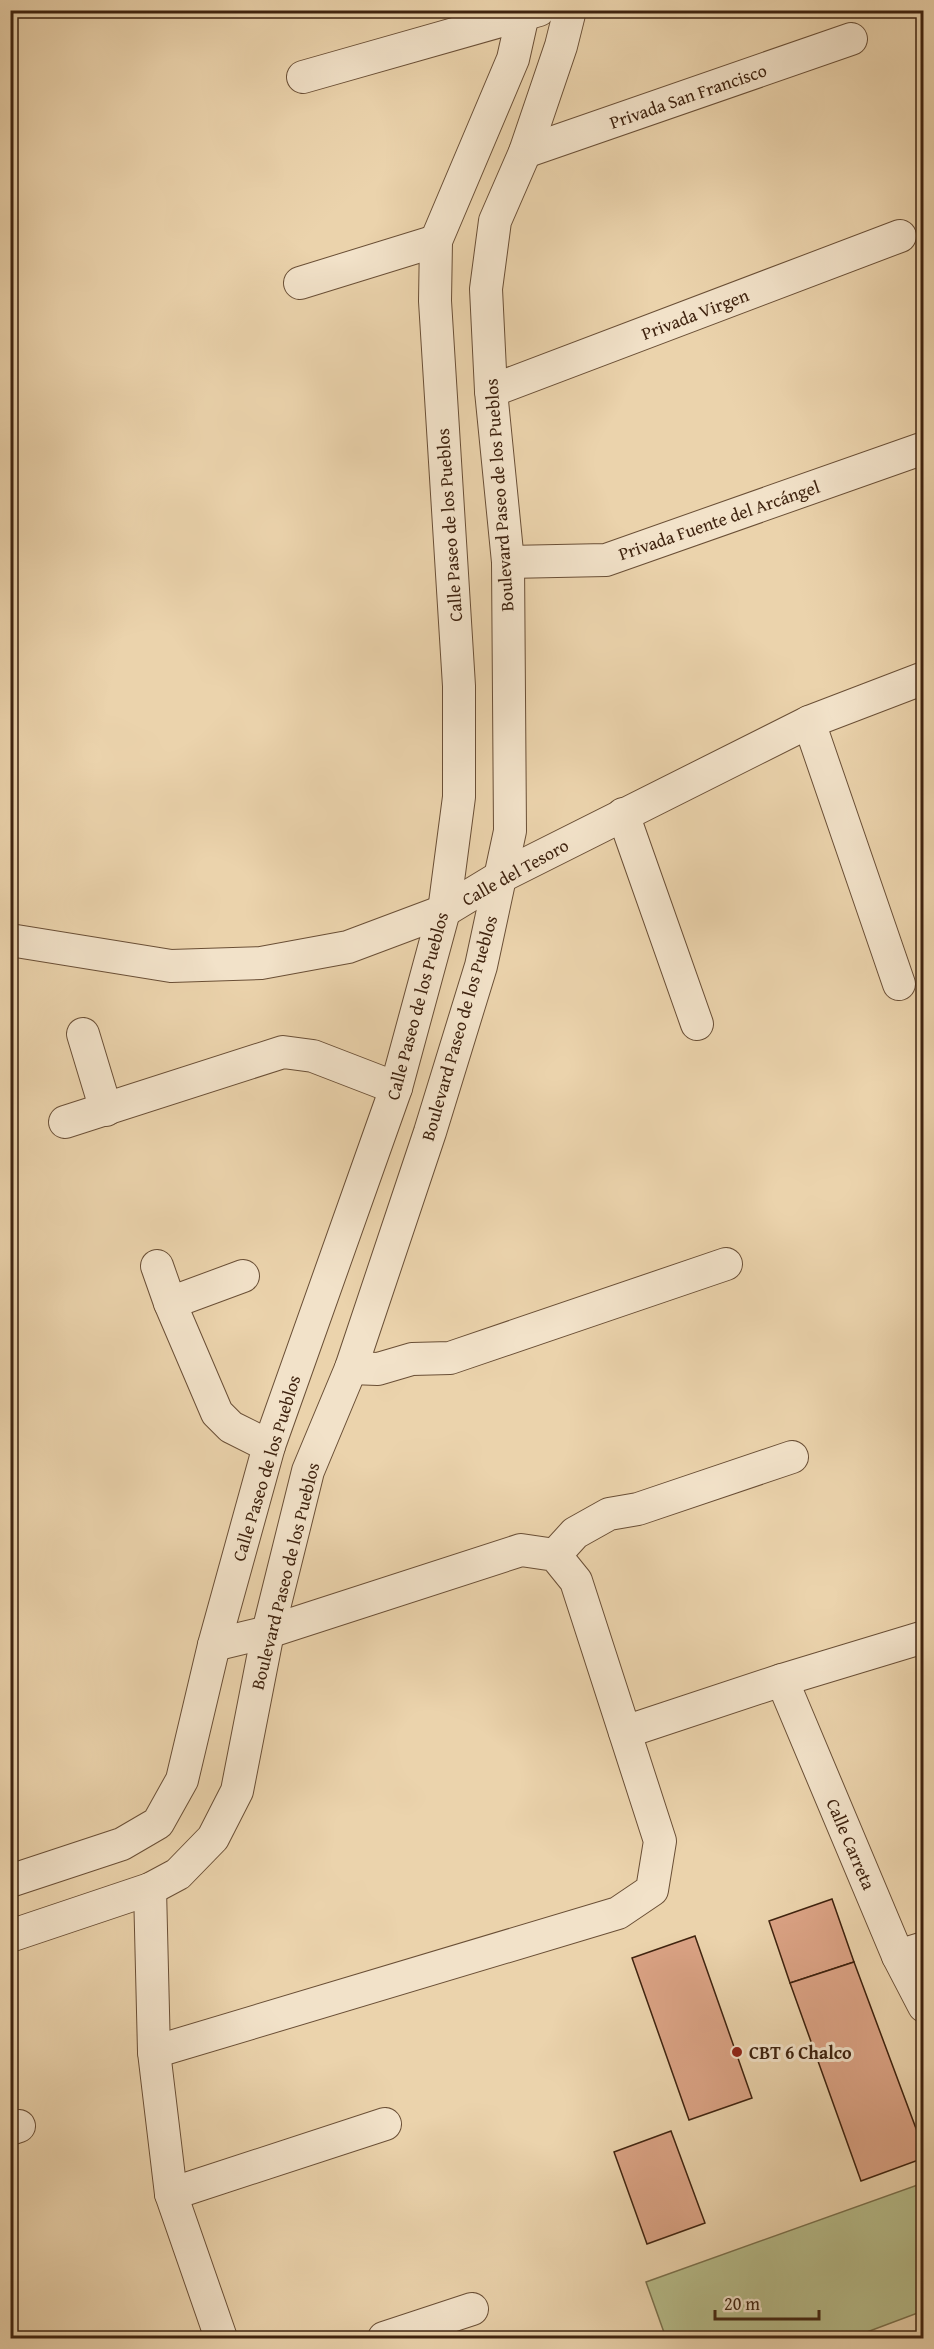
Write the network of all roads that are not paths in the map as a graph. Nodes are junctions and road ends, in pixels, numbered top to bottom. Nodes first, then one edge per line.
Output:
1 (570, 10) edge
2 (529, 12) edge
3 (851, 39) dead end
4 (303, 77) dead end
5 (525, 152) junction
6 (900, 236) dead end
7 (436, 241) junction
8 (300, 283) dead end
9 (491, 391) junction
10 (924, 448) edge
11 (508, 562) junction
12 (924, 678) edge
13 (809, 722) junction
14 (623, 814) junction
15 (500, 877) junction
16 (444, 911) junction
17 (10, 940) edge
18 (899, 984) dead end
19 (697, 1024) dead end
20 (83, 1034) dead end
21 (396, 1088) junction
22 (106, 1110) junction
23 (65, 1122) dead end
24 (726, 1264) dead end
25 (157, 1266) dead end
26 (243, 1276) dead end
27 (170, 1303) junction
28 (351, 1368) junction
29 (269, 1446) junction
30 (792, 1456) dead end
31 (555, 1556) junction
32 (268, 1632) junction
33 (924, 1637) edge
34 (214, 1645) junction
35 (782, 1680) junction
36 (625, 1732) junction
37 (10, 1881) edge
38 (150, 1889) junction
39 (10, 1936) edge
40 (911, 1952) edge
41 (924, 2006) edge
42 (154, 2052) junction
43 (385, 2124) dead end
44 (171, 2194) junction
45 (472, 2309) dead end
46 (221, 2338) edge
47 (384, 2338) edge

1 - 5 street, Boulevard Paseo de los Pueblos
2 - 4 street
2 - 7 street, Calle Paseo de los Pueblos
3 - 5 street, Privada San Francisco
5 - 9 street, Boulevard Paseo de los Pueblos
6 - 9 street, Privada Virgen
7 - 8 street
7 - 16 street, Calle Paseo de los Pueblos
9 - 11 street, Boulevard Paseo de los Pueblos
10 - 11 street, Privada Fuente del Arcángel
11 - 15 street, Boulevard Paseo de los Pueblos
12 - 13 street, Calle del Tesoro
13 - 14 street, Calle del Tesoro
13 - 18 street
14 - 15 street, Calle del Tesoro
14 - 19 street
15 - 16 street, Calle del Tesoro
15 - 28 street, Boulevard Paseo de los Pueblos
16 - 17 street, Calle del Tesoro
16 - 21 street, Calle Paseo de los Pueblos
20 - 22 street
21 - 22 street
21 - 29 street, Calle Paseo de los Pueblos
22 - 23 street
24 - 28 street
25 - 27 street
26 - 27 street
27 - 29 street
28 - 32 street, Boulevard Paseo de los Pueblos
29 - 34 street, Calle Paseo de los Pueblos
30 - 31 street
31 - 32 street
31 - 36 street
32 - 34 street
32 - 38 street, Boulevard Paseo de los Pueblos
33 - 35 street
34 - 37 street, Calle Paseo de los Pueblos
35 - 36 street
35 - 40 street, Calle Carreta
36 - 42 street
38 - 39 street
38 - 42 street
40 - 41 street, Calle Carreta
42 - 44 street
43 - 44 street
44 - 46 street
45 - 47 street

